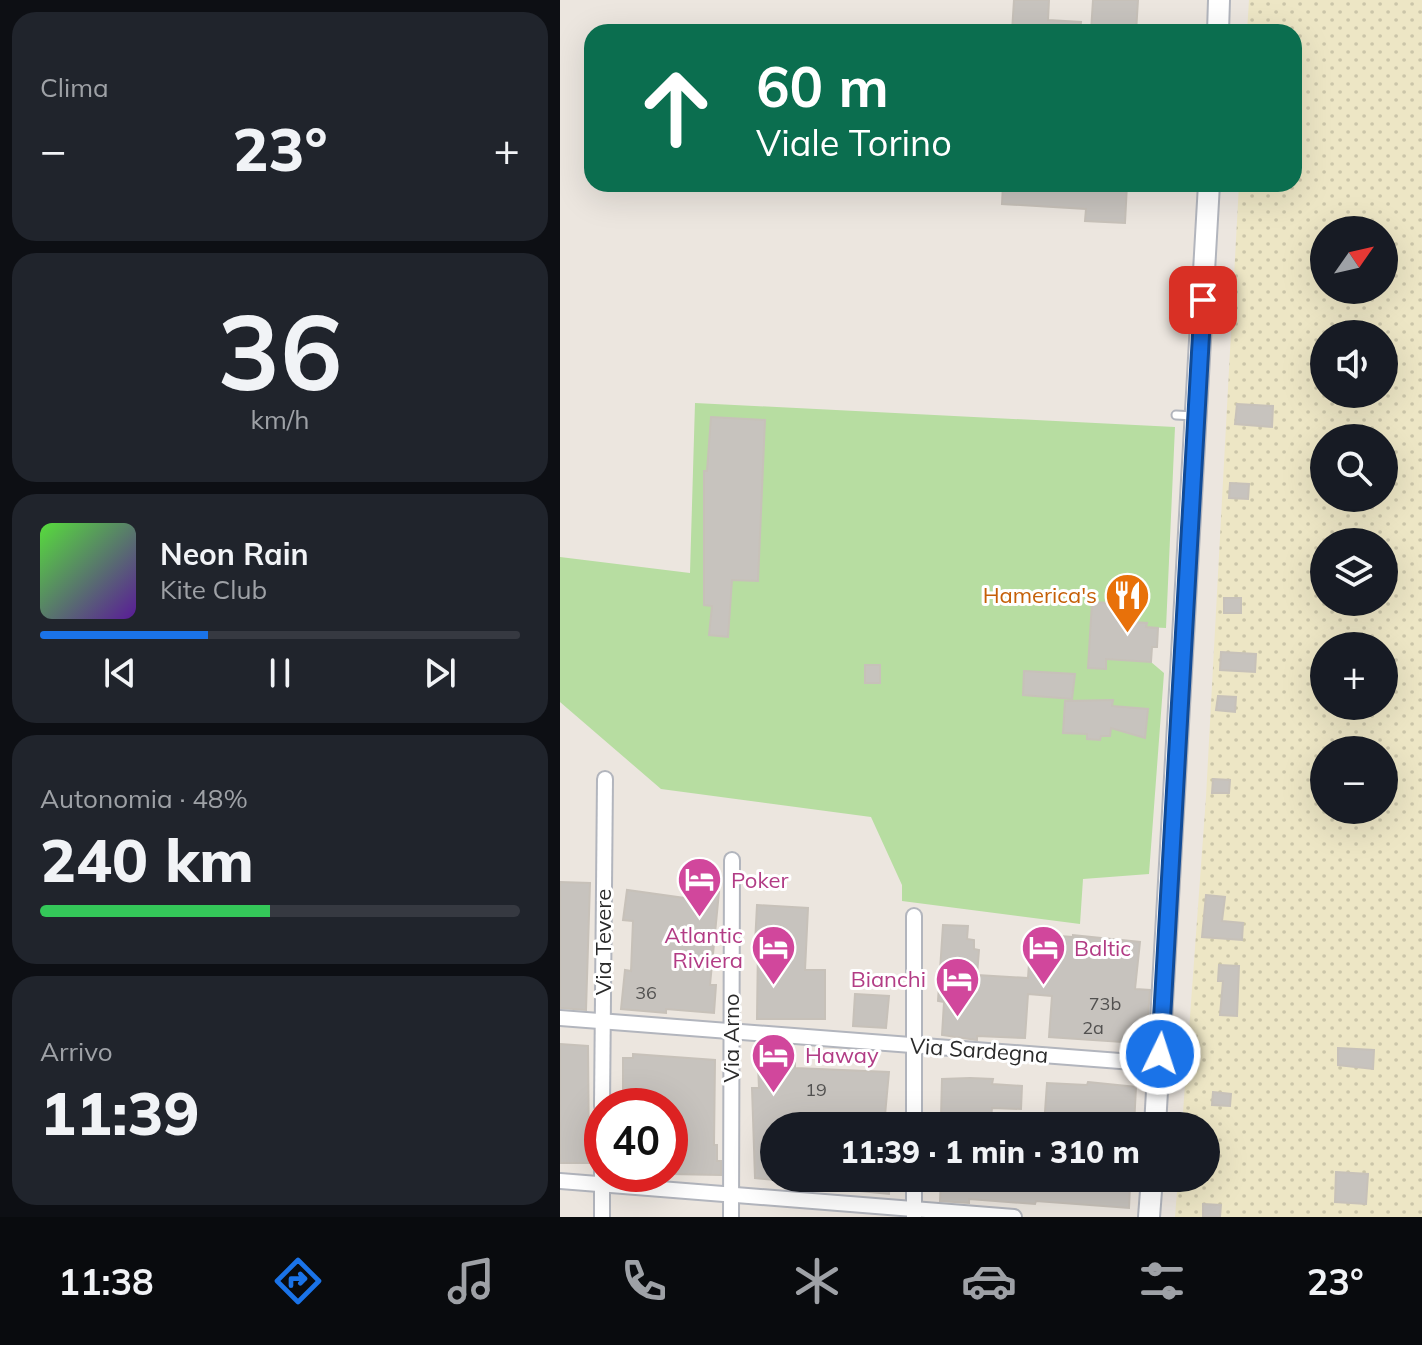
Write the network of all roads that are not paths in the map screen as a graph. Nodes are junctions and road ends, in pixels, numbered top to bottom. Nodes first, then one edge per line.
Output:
1 (1219, 0) edge
2 (1218, 24) edge
3 (1209, 192) edge
4 (1204, 271) junction
5 (1183, 273) dead end
6 (605, 779) dead end
7 (732, 860) dead end
8 (914, 916) dead end
9 (560, 1018) edge
10 (603, 1021) junction
11 (731, 1031) junction
12 (914, 1045) junction
13 (1159, 1064) junction
14 (602, 1088) edge
15 (914, 1112) edge
16 (1156, 1112) edge
17 (560, 1181) edge
18 (584, 1183) edge
19 (688, 1191) edge
20 (602, 1192) edge
21 (914, 1192) edge
22 (1151, 1192) edge
23 (731, 1194) junction
24 (914, 1213) edge
25 (602, 1217) edge
26 (731, 1217) edge
27 (1014, 1217) edge
28 (1149, 1217) edge

1 - 2 street
3 - 4 street
4 - 5 lane
4 - 13 street
6 - 10 street, Via Tevere
7 - 11 street, Via Arno
8 - 12 street
9 - 10 street, Via Sardegna
10 - 11 street, Via Sardegna
10 - 14 street, Via Tevere
11 - 12 street, Via Sardegna
11 - 23 street, Via Arno
12 - 13 street, Via Sardegna
12 - 15 street
13 - 16 street
17 - 18 street
19 - 23 street
20 - 25 street
21 - 24 street
22 - 28 street
23 - 24 street
23 - 26 street, Via Arno
24 - 27 street

